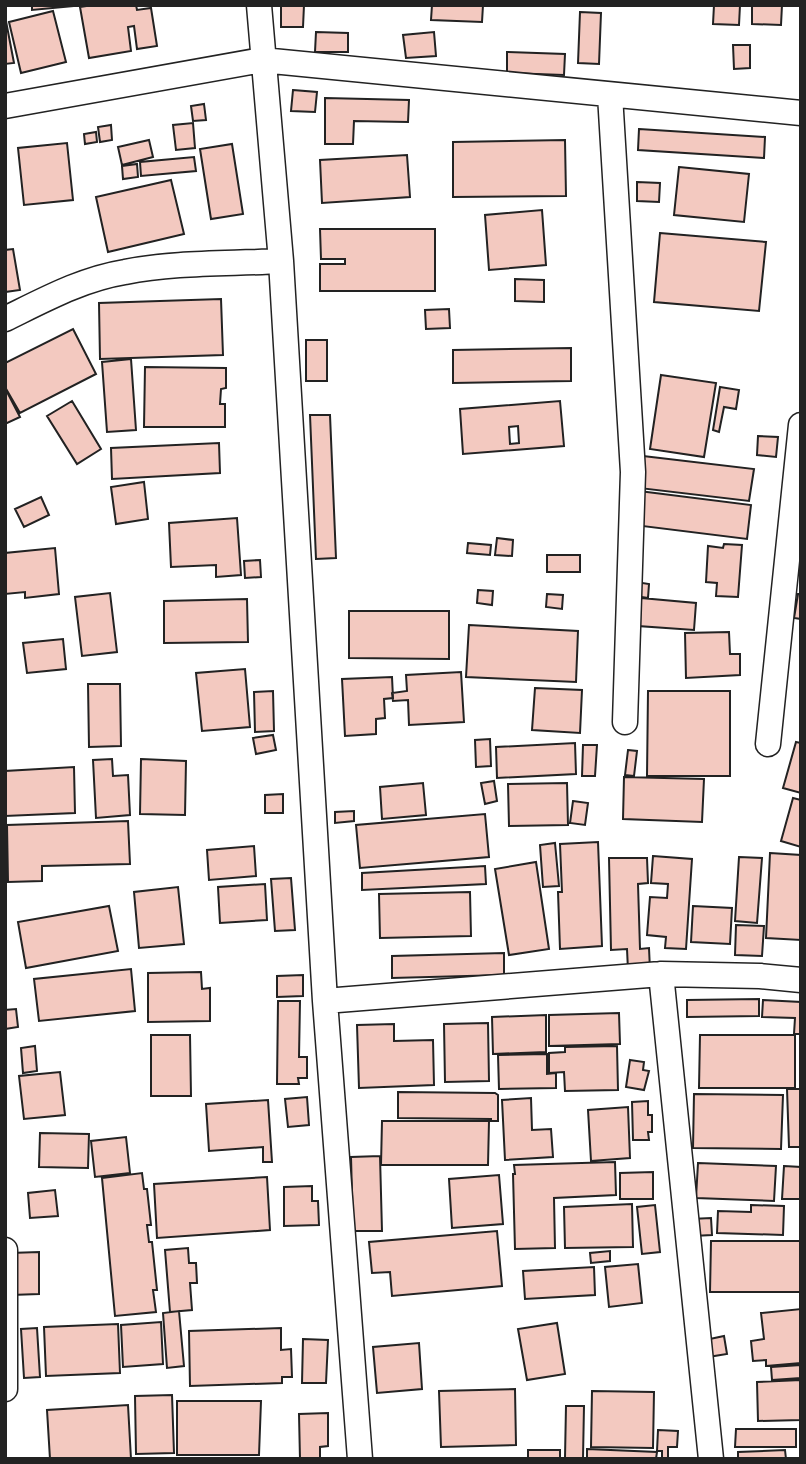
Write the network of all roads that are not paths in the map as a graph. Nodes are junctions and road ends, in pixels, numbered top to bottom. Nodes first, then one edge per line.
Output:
1 (259, 5) edge
2 (262, 60) junction
3 (610, 95) junction
4 (5, 106) edge
5 (801, 113) edge
6 (281, 261) junction
7 (5, 319) edge
8 (801, 425) edge
9 (625, 722) dead end
10 (768, 744) dead end
11 (661, 974) junction
12 (801, 980) edge
13 (326, 1001) junction
14 (5, 1250) edge
15 (5, 1389) edge
16 (360, 1459) edge
17 (711, 1459) edge

1 - 2 street
2 - 3 street
2 - 4 street
2 - 6 street
3 - 5 street
3 - 9 street
6 - 7 street
6 - 13 street
8 - 10 street
11 - 12 street
11 - 13 street
11 - 17 street
13 - 16 street
14 - 15 street

